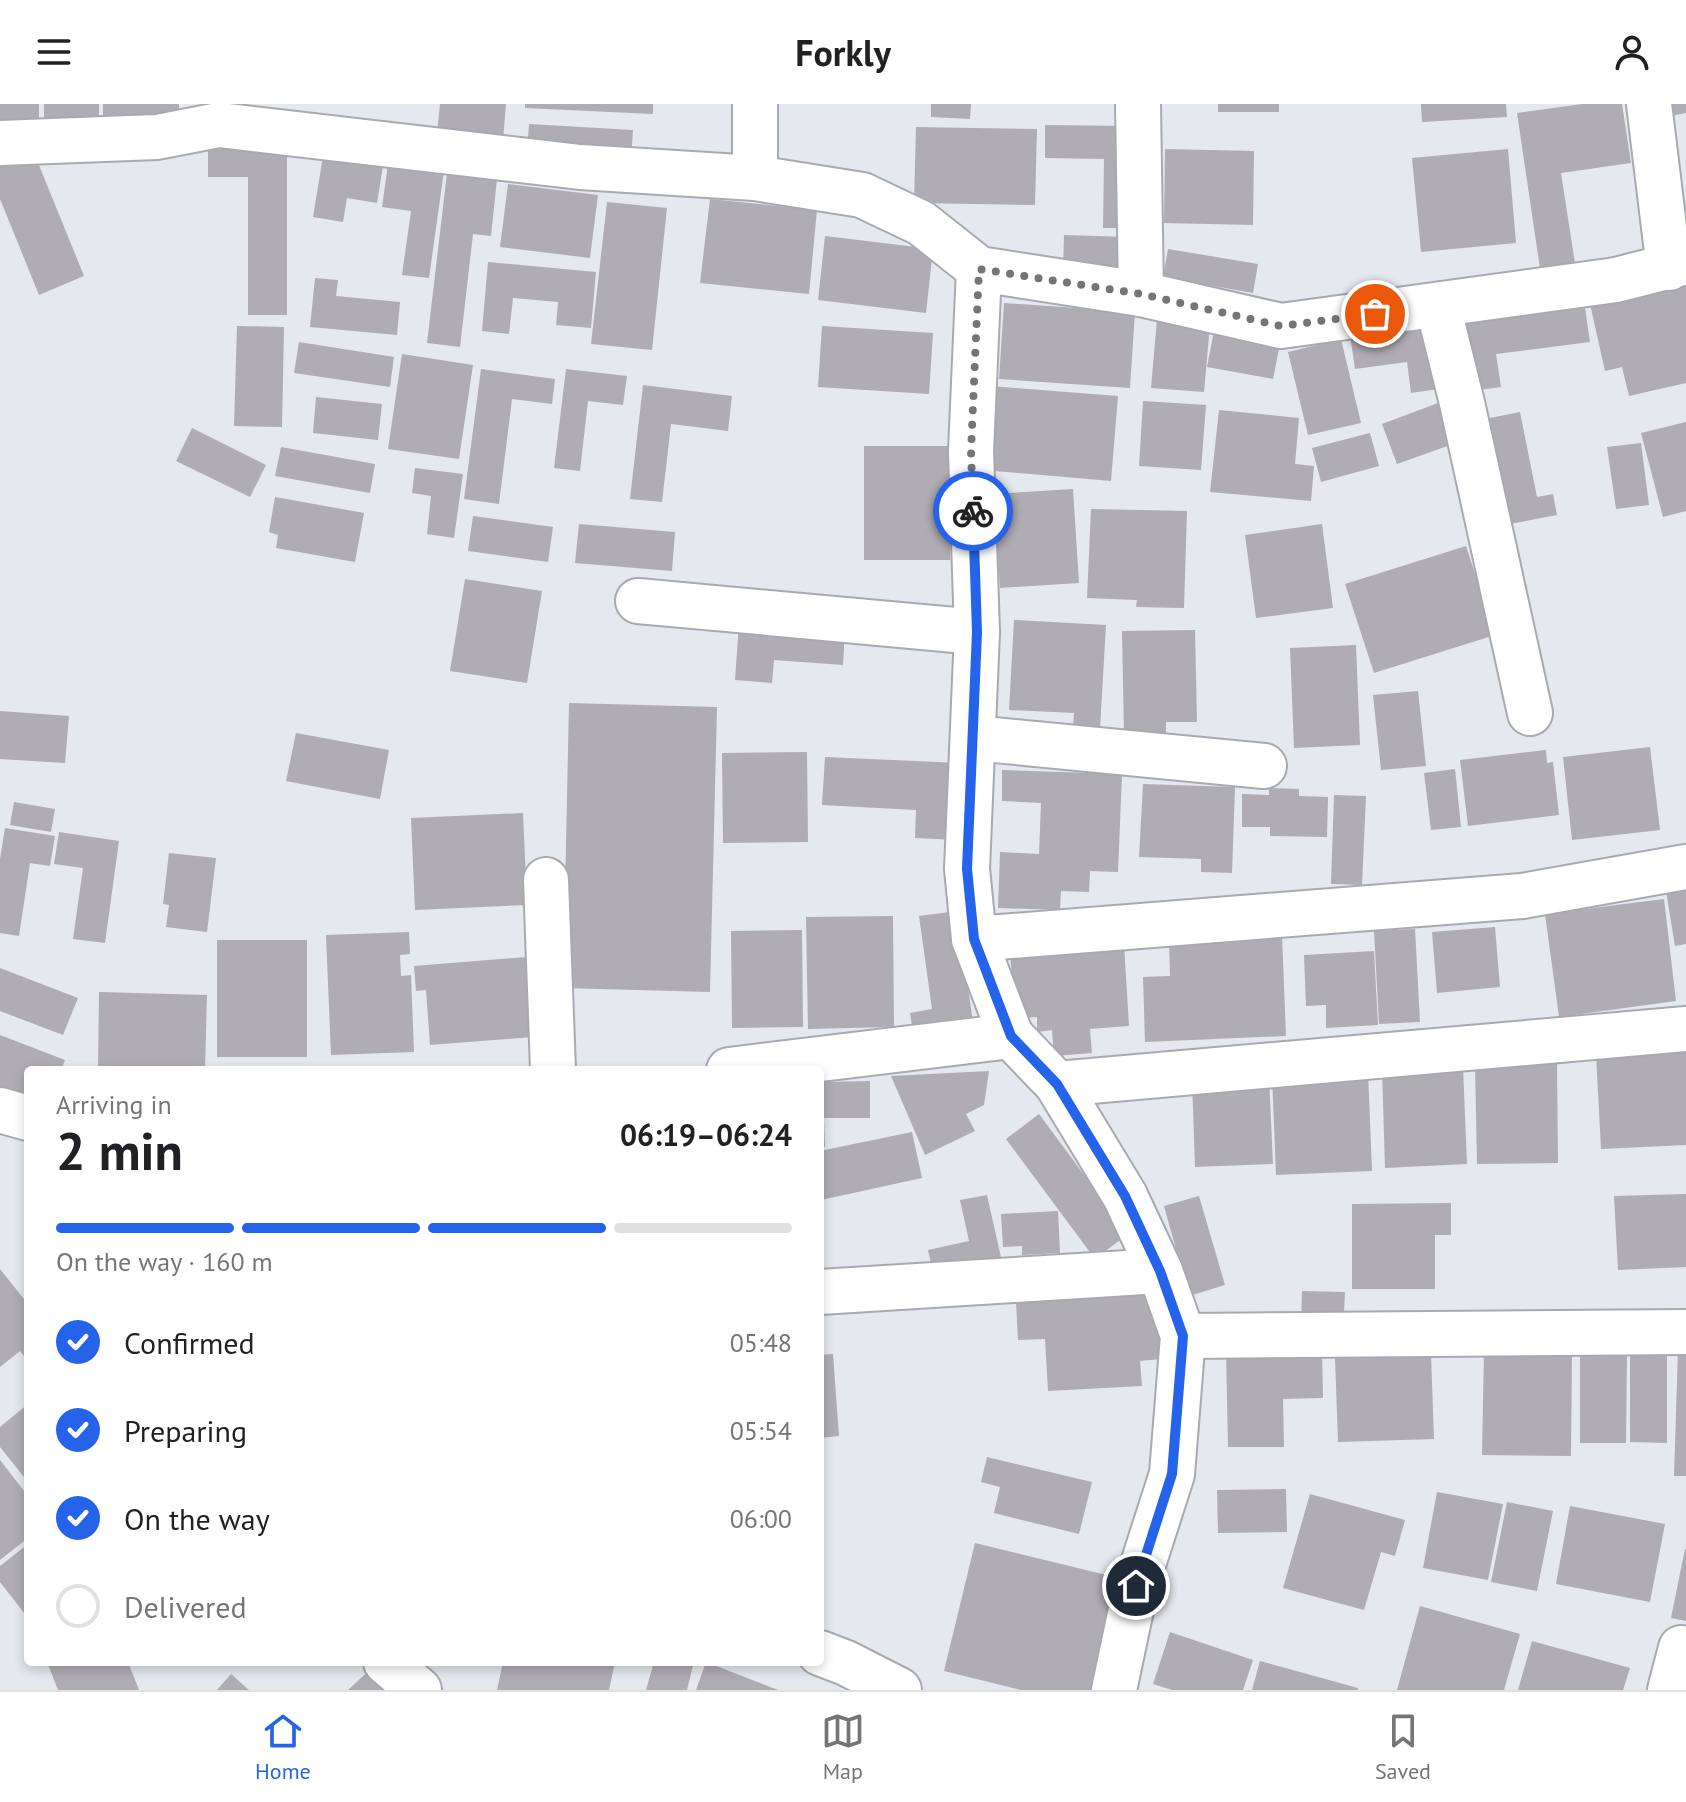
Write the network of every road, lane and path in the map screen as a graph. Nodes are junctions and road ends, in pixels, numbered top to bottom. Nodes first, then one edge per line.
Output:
1 (755, 104) edge
2 (1138, 104) edge
3 (1649, 104) edge
4 (221, 115) edge
5 (0, 143) edge
6 (755, 178) junction
7 (1678, 265) edge
8 (979, 269) junction
9 (1141, 294) junction
10 (1438, 306) junction
11 (638, 601) dead end
12 (977, 632) junction
13 (1530, 713) dead end
14 (974, 738) junction
15 (1264, 766) dead end
16 (1686, 867) edge
17 (546, 880) dead end
18 (974, 939) junction
19 (1686, 1029) edge
20 (1011, 1036) junction
21 (553, 1066) edge
22 (762, 1066) edge
23 (1057, 1084) junction
24 (0, 1110) edge
25 (24, 1117) edge
26 (1160, 1271) junction
27 (824, 1292) edge
28 (1686, 1332) edge
29 (1183, 1336) junction
30 (1681, 1648) dead end
31 (824, 1655) edge
32 (391, 1666) edge
33 (419, 1690) edge
34 (899, 1690) edge
35 (1114, 1690) edge
36 (1670, 1690) edge

1 - 6 street
2 - 9 street
3 - 7 street
4 - 5 street
4 - 6 street
6 - 8 street
7 - 10 street
8 - 9 street
8 - 12 street
9 - 10 street
10 - 13 street
11 - 12 street
12 - 14 street
14 - 15 street
14 - 18 street
16 - 18 street
17 - 21 street
18 - 20 street
19 - 23 street
20 - 22 street
20 - 23 street
23 - 26 street
24 - 25 street
26 - 27 street
26 - 29 street
28 - 29 street
29 - 35 street
30 - 36 street
31 - 34 street
32 - 33 street

